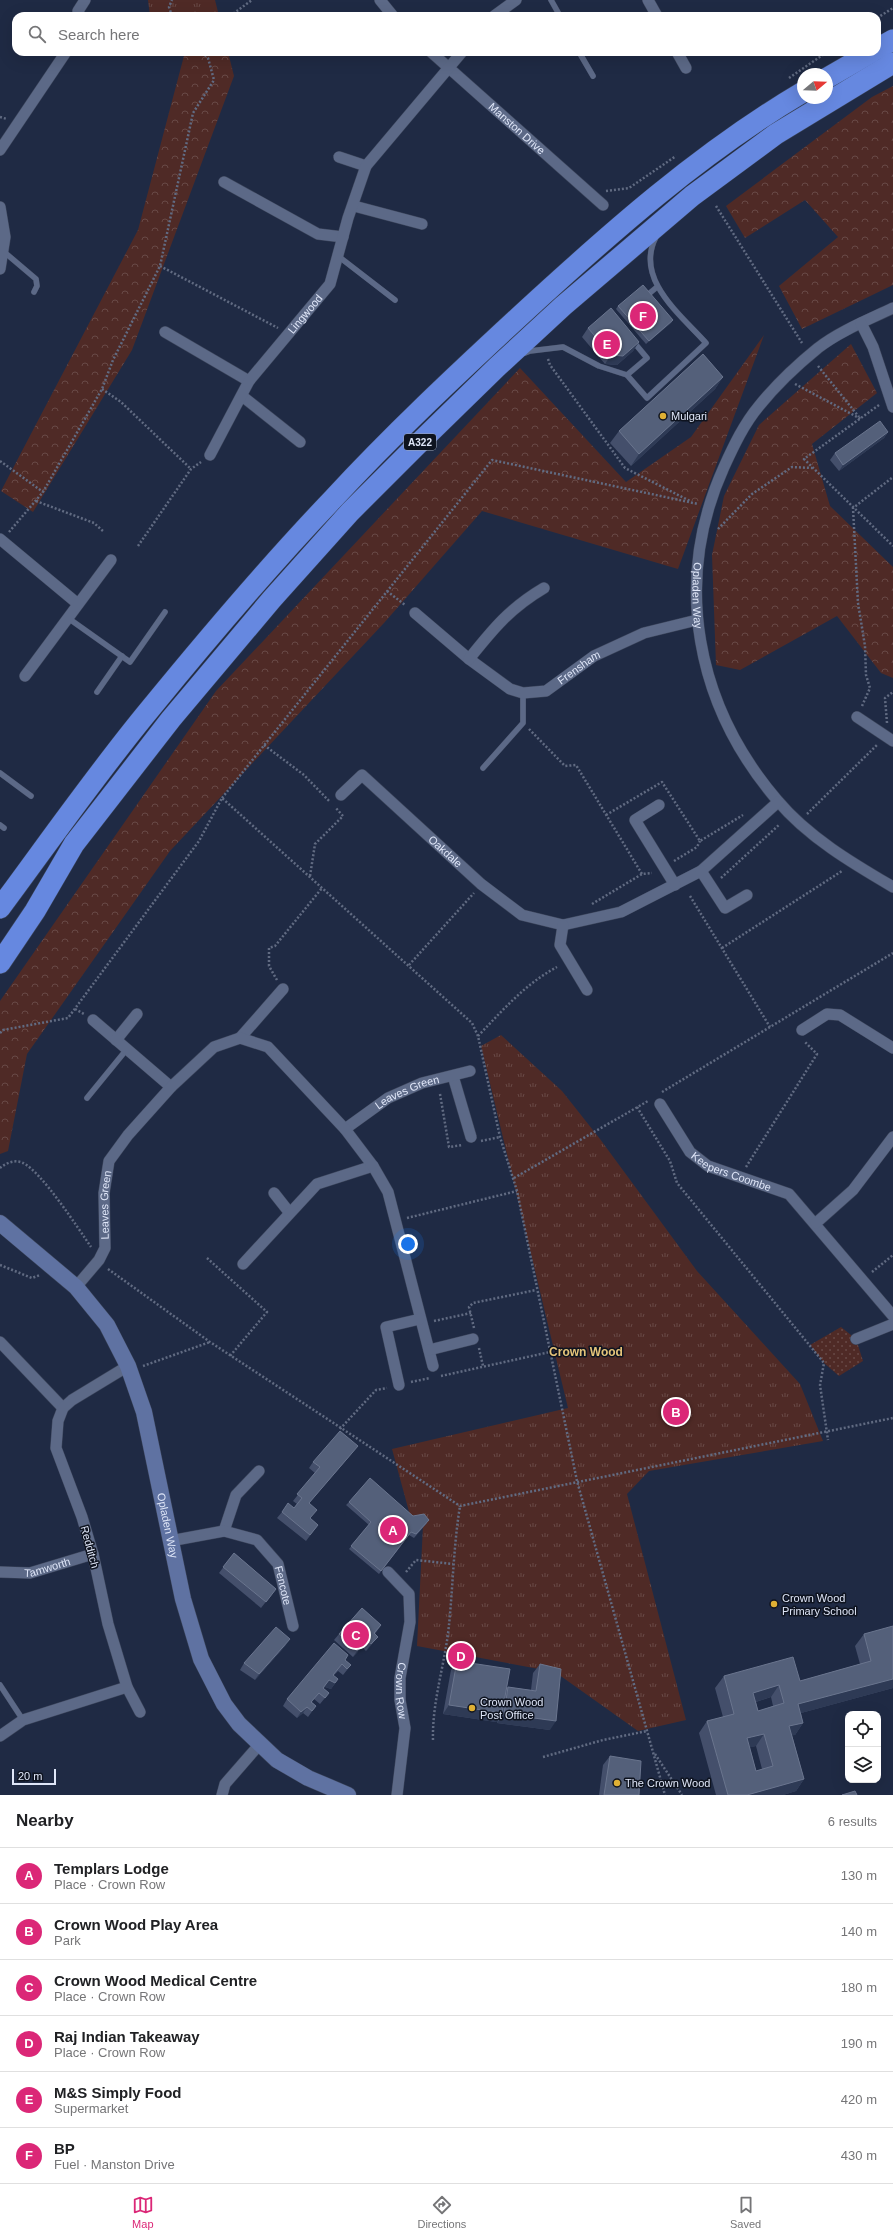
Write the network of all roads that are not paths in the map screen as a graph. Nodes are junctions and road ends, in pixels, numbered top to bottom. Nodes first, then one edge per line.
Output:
1 (85, 0) edge
2 (380, 0) edge
3 (516, 0) edge
4 (551, 0) edge
5 (648, 0) edge
6 (78, 12) edge
7 (390, 12) edge
8 (500, 12) edge
9 (558, 12) edge
10 (655, 12) edge
11 (893, 40) edge
12 (881, 47) edge
13 (63, 56) edge
14 (435, 56) edge
15 (458, 56) edge
16 (581, 56) edge
17 (679, 56) edge
18 (865, 56) edge
19 (893, 63) edge
20 (448, 68) junction
21 (686, 68) dead end
22 (833, 75) edge
23 (593, 76) dead end
24 (797, 96) edge
25 (0, 150) edge
26 (339, 157) dead end
27 (366, 166) junction
28 (224, 182) dead end
29 (603, 205) dead end
30 (354, 206) junction
31 (0, 207) edge
32 (665, 219) junction
33 (422, 224) dead end
34 (343, 237) junction
35 (3, 250) junction
36 (338, 256) junction
37 (0, 269) edge
38 (657, 287) junction
39 (34, 292) dead end
40 (395, 300) dead end
41 (640, 302) edge
42 (893, 308) edge
43 (861, 323) junction
44 (165, 332) dead end
45 (627, 334) edge
46 (496, 367) junction
47 (627, 375) junction
48 (249, 380) junction
49 (242, 396) junction
50 (893, 407) edge
51 (300, 442) dead end
52 (210, 455) dead end
53 (4, 537) edge
54 (111, 560) dead end
55 (544, 588) dead end
56 (78, 604) junction
57 (165, 612) dead end
58 (415, 613) road end
59 (68, 618) junction
60 (697, 620) junction
61 (122, 656) junction
62 (469, 659) junction
63 (26, 676) dead end
64 (97, 692) dead end
65 (523, 694) junction
66 (857, 717) road end
67 (889, 739) edge
68 (483, 768) dead end
69 (0, 773) edge
70 (341, 795) dead end
71 (31, 796) dead end
72 (778, 802) junction
73 (659, 806) dead end
74 (701, 871) junction
75 (675, 885) junction
76 (893, 887) edge
77 (747, 895) dead end
78 (0, 908) edge
79 (563, 925) junction
80 (0, 963) edge
81 (283, 989) road end
82 (587, 990) dead end
83 (137, 1014) dead end
84 (93, 1020) dead end
85 (802, 1033) road end
86 (240, 1038) junction
87 (116, 1040) junction
88 (893, 1048) edge
89 (127, 1049) junction
90 (470, 1071) dead end
91 (453, 1076) junction
92 (170, 1087) junction
93 (87, 1098) dead end
94 (655, 1100) road end
95 (345, 1129) junction
96 (471, 1137) dead end
97 (893, 1137) edge
98 (373, 1166) junction
99 (274, 1193) dead end
100 (290, 1212) junction
101 (816, 1223) junction
102 (3, 1229) edge
103 (243, 1264) dead end
104 (76, 1287) junction
105 (893, 1316) edge
106 (421, 1321) junction
107 (893, 1324) edge
108 (475, 1339) road end
109 (856, 1339) dead end
110 (0, 1342) edge
111 (429, 1350) junction
112 (134, 1366) junction
113 (432, 1366) dead end
114 (399, 1385) road end
115 (63, 1408) junction
116 (259, 1472) dead end
117 (224, 1531) junction
118 (170, 1541) junction
119 (93, 1554) junction
120 (0, 1572) edge
121 (388, 1572) dead end
122 (293, 1626) dead end
123 (0, 1685) edge
124 (127, 1688) junction
125 (140, 1712) dead end
126 (23, 1720) junction
127 (0, 1736) edge
128 (259, 1745) junction
129 (222, 1795) edge
130 (348, 1795) edge
131 (397, 1795) edge

1 - 6 street
2 - 7 street
3 - 8 street
4 - 9 lane
5 - 10 street
11 - 12 highway
13 - 25 street
14 - 20 street, Manston Drive
15 - 20 street, Lingwood
16 - 23 lane
17 - 21 street
18 - 22 highway
19 - 32 highway, A322
20 - 27 street, Lingwood
20 - 29 street, Manston Drive
24 - 78 highway, A322
26 - 27 street
27 - 30 street, Lingwood
28 - 34 street
30 - 33 street
30 - 34 street, Lingwood
31 - 35 street
32 - 38 lane
32 - 46 highway, A322
34 - 36 street, Lingwood
35 - 37 street
35 - 39 lane
36 - 40 lane
36 - 48 street, Lingwood
38 - 41 lane
38 - 47 lane
42 - 43 street, Opladen Way
43 - 50 street
43 - 60 street, Opladen Way
44 - 48 street
45 - 47 lane
46 - 47 lane
46 - 80 highway, A322
48 - 49 street, Lingwood
49 - 51 street
49 - 52 street, Lingwood
53 - 56 street
54 - 56 street
55 - 62 street
56 - 59 street
57 - 61 lane
58 - 62 street
59 - 61 lane
59 - 63 street
60 - 65 street, Frensham
60 - 72 street, Opladen Way
61 - 64 lane
62 - 65 street
65 - 68 lane
66 - 67 street
69 - 71 lane
70 - 79 street, Oakdale
72 - 74 street, Oakdale
72 - 76 street, Opladen Way
73 - 75 street
74 - 75 street, Oakdale
74 - 77 street
75 - 79 street, Oakdale
79 - 82 street
81 - 86 street, Leaves Green
83 - 87 street
84 - 87 street
85 - 88 street
86 - 92 street, Leaves Green
86 - 95 street
87 - 89 street
89 - 92 street
89 - 93 lane
90 - 91 street, Leaves Green
91 - 95 street, Leaves Green
91 - 96 street, Leaves Green
92 - 104 street, Leaves Green
94 - 101 street, Keepers Coombe
95 - 98 street
97 - 101 street
98 - 100 street
98 - 106 street
99 - 100 street
100 - 103 street
101 - 105 street, Keepers Coombe
102 - 104 street, Opladen Way
104 - 112 street, Opladen Way
106 - 111 street
106 - 114 street
107 - 109 street
108 - 111 street
110 - 115 street
111 - 113 street
112 - 115 street
112 - 118 street, Opladen Way
115 - 119 street, Redditch
116 - 117 street
117 - 118 street, Fencote
117 - 122 street, Fencote
118 - 128 street, Opladen Way
119 - 120 street, Tamworth
119 - 124 street, Redditch
121 - 131 street, Crown Row
123 - 126 lane
124 - 125 street, Redditch
124 - 126 street
126 - 127 street
128 - 129 street
128 - 130 street, Opladen Way

